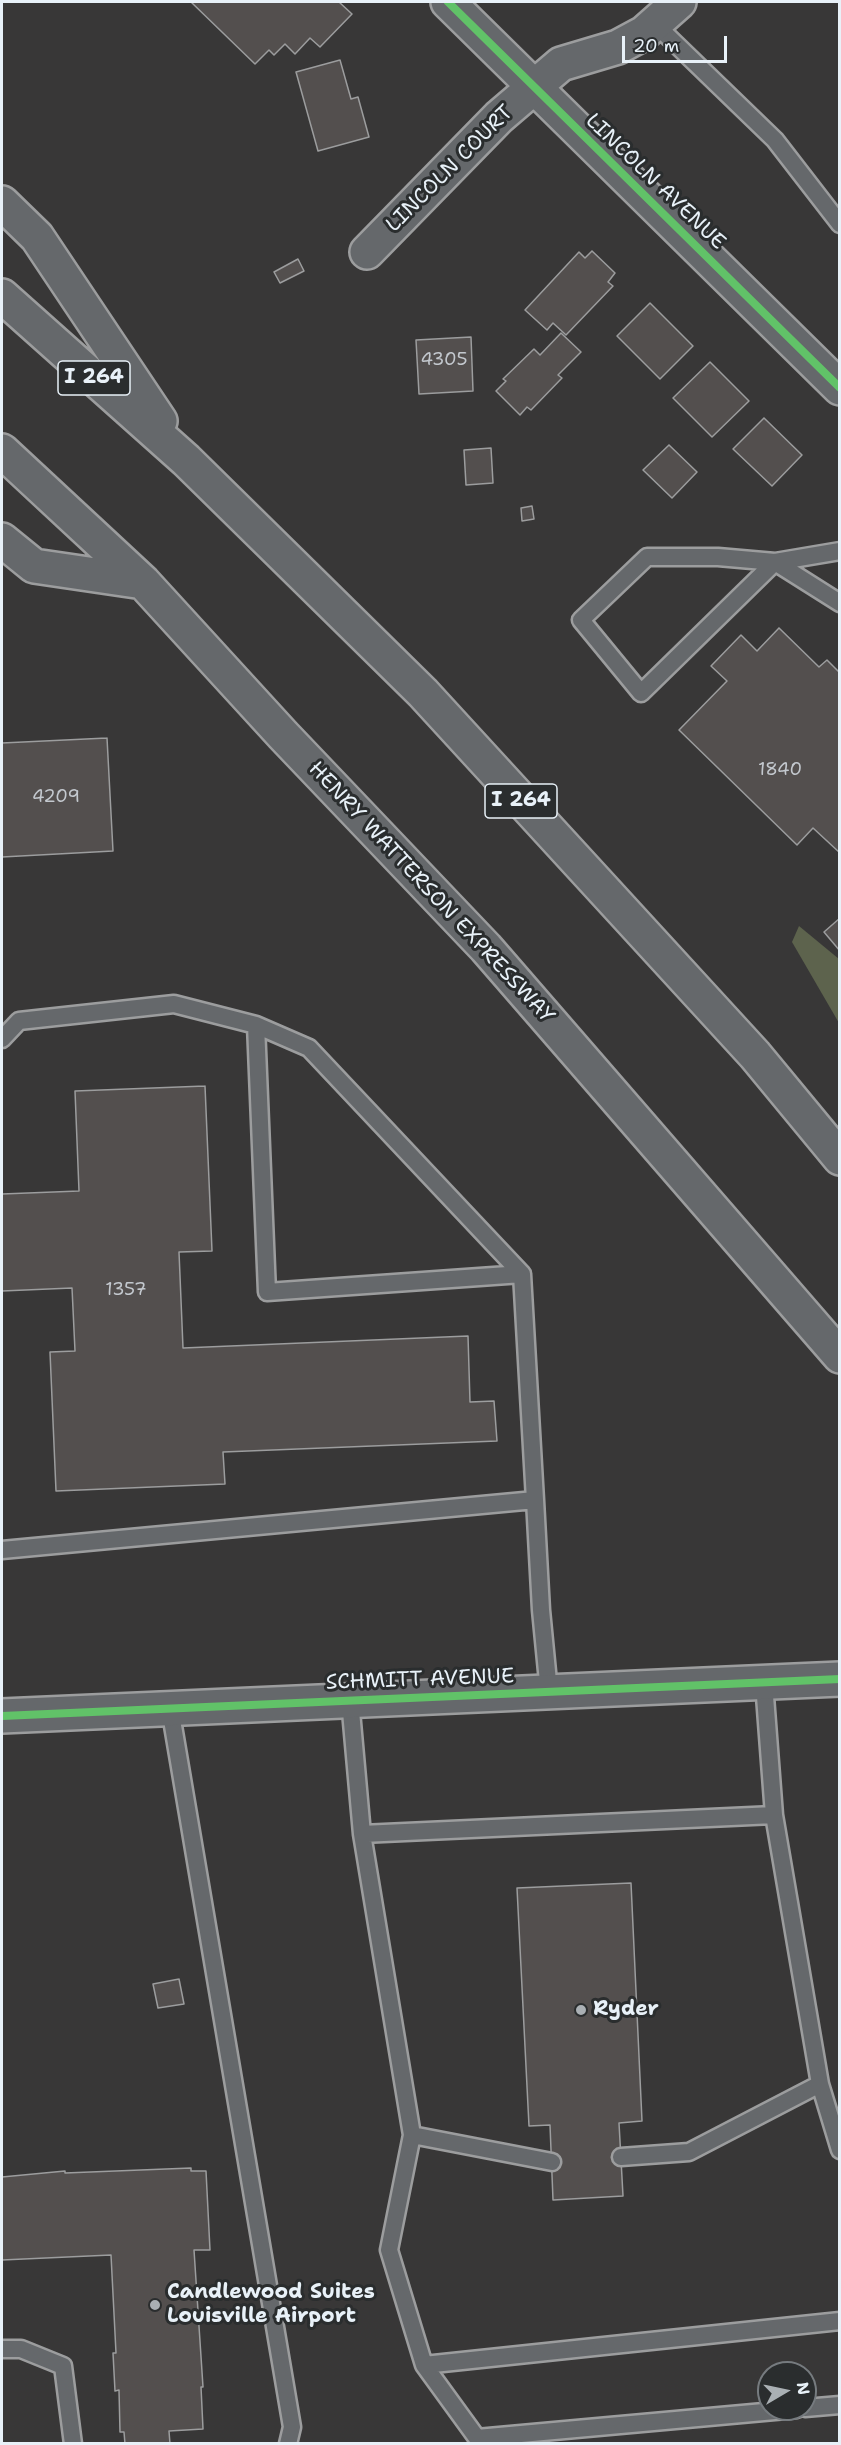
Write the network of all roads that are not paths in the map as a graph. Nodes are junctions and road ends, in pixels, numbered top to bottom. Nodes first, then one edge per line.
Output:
1 (448, 2) edge
2 (679, 2) edge
3 (654, 23) junction
4 (534, 87) junction
5 (2, 203) edge
6 (840, 224) edge
7 (367, 252) dead end
8 (2, 296) edge
9 (840, 388) edge
10 (2, 451) edge
11 (186, 460) junction
12 (2, 540) edge
13 (840, 551) edge
14 (775, 562) junction
15 (143, 582) junction
16 (840, 603) edge
17 (256, 1025) junction
18 (2, 1039) edge
19 (840, 1158) edge
20 (522, 1274) junction
21 (840, 1356) edge
22 (535, 1500) junction
23 (2, 1550) edge
24 (840, 1679) edge
25 (764, 1683) junction
26 (549, 1692) junction
27 (350, 1701) junction
28 (170, 1708) junction
29 (2, 1716) edge
30 (774, 1815) junction
31 (362, 1834) junction
32 (820, 2084) junction
33 (412, 2135) junction
34 (840, 2150) edge
35 (621, 2157) dead end
36 (552, 2162) dead end
37 (840, 2321) edge
38 (2, 2349) edge
39 (424, 2365) junction
40 (840, 2405) edge
41 (817, 2407) edge
42 (757, 2413) edge
43 (73, 2444) edge
44 (288, 2444) edge

1 - 4 main road, LINCOLN AVENUE
2 - 3 main road, LINCOLN COURT
3 - 4 main road, LINCOLN COURT
3 - 6 lane
4 - 7 main road, LINCOLN COURT
4 - 9 main road, LINCOLN AVENUE
5 - 11 main road
8 - 11 main road, I 264
10 - 15 main road, HENRY WATTERSON EXPRESSWAY
11 - 19 main road, I 264
12 - 15 main road
13 - 14 lane
14 - 14 lane
14 - 16 lane
15 - 21 main road, HENRY WATTERSON EXPRESSWAY
17 - 18 lane
17 - 20 lane
17 - 20 lane
20 - 22 lane
22 - 23 lane
22 - 26 lane
24 - 25 main road, SCHMITT AVENUE
25 - 26 main road, SCHMITT AVENUE
25 - 30 lane
26 - 27 main road, SCHMITT AVENUE
27 - 28 main road, SCHMITT AVENUE
27 - 31 lane
28 - 29 main road, SCHMITT AVENUE
28 - 44 lane
30 - 31 lane
30 - 32 lane
31 - 33 lane
32 - 34 lane
32 - 35 lane
33 - 36 lane
33 - 39 lane
37 - 39 lane
38 - 43 lane
39 - 42 lane
40 - 41 lane

